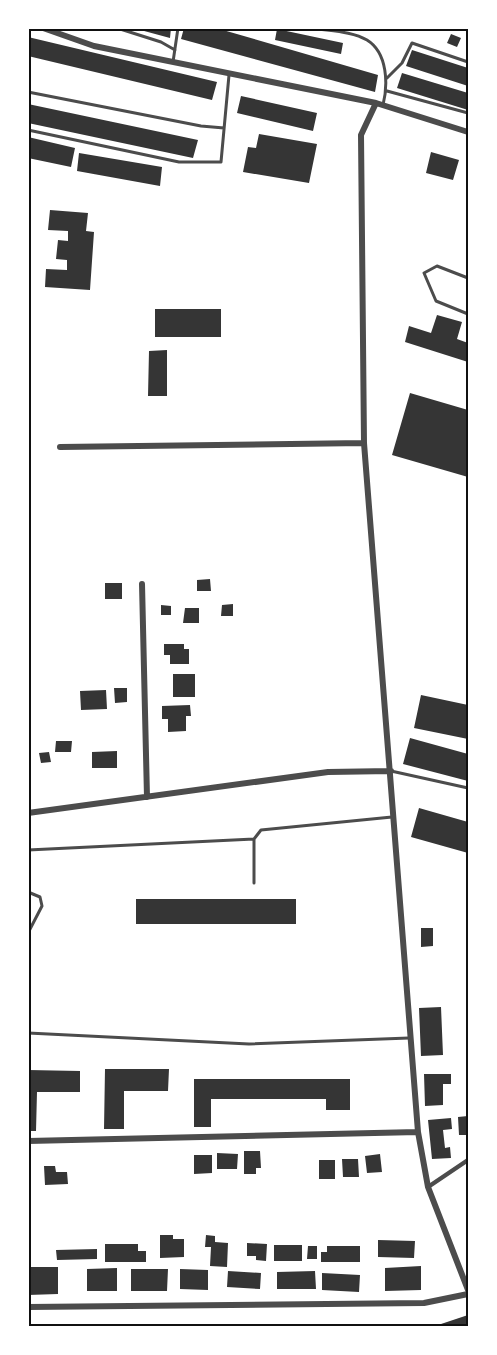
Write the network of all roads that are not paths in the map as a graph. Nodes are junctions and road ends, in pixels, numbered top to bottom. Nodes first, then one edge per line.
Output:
1 (43, 28) edge
2 (117, 28) edge
3 (178, 28) edge
4 (312, 28) edge
5 (64, 32) edge
6 (175, 50) junction
7 (173, 62) junction
8 (468, 62) edge
9 (230, 74) junction
10 (387, 78) junction
11 (387, 91) junction
12 (28, 92) edge
13 (376, 103) junction
14 (383, 106) junction
15 (468, 112) edge
16 (224, 128) junction
17 (28, 130) edge
18 (468, 132) edge
19 (468, 278) edge
20 (468, 314) edge
21 (364, 443) junction
22 (60, 447) dead end
23 (142, 584) dead end
24 (391, 771) junction
25 (468, 788) edge
26 (147, 797) junction
27 (28, 813) edge
28 (394, 816) junction
29 (254, 838) junction
30 (28, 850) edge
31 (254, 883) dead end
32 (28, 892) edge
33 (28, 933) edge
34 (28, 1033) edge
35 (411, 1038) junction
36 (418, 1132) junction
37 (28, 1141) edge
38 (468, 1160) edge
39 (428, 1187) junction
40 (468, 1292) edge
41 (28, 1307) edge

1 - 5 street
2 - 6 lane
3 - 6 lane
4 - 10 lane
5 - 7 street
6 - 7 lane
7 - 9 street
8 - 10 lane
9 - 13 street
9 - 16 lane
10 - 11 lane
11 - 14 lane
11 - 15 lane
12 - 16 lane
13 - 14 street
13 - 21 street
14 - 18 street
16 - 17 lane
19 - 20 lane
21 - 22 street
21 - 24 street
23 - 26 street
24 - 25 lane
24 - 26 street
24 - 28 street
26 - 27 street
28 - 29 lane
28 - 35 street
29 - 30 lane
29 - 31 lane
32 - 33 lane
34 - 35 lane
35 - 36 street
36 - 37 street
36 - 39 street
38 - 39 street
39 - 40 street
40 - 41 street

